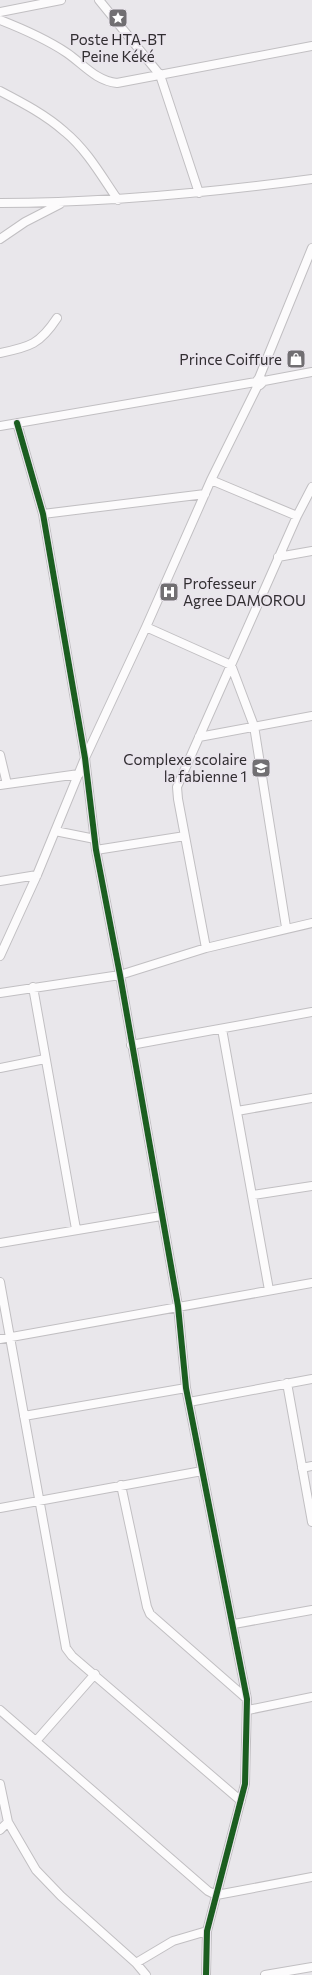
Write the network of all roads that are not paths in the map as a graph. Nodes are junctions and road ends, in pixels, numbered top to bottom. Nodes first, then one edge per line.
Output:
1 (61, 0) edge
2 (99, 0) edge
3 (0, 12) edge
4 (0, 20) edge
5 (312, 46) edge
6 (160, 75) junction
7 (0, 91) edge
8 (312, 179) edge
9 (199, 193) junction
10 (118, 200) junction
11 (0, 203) edge
12 (61, 203) junction
13 (0, 239) edge
14 (312, 248) edge
15 (57, 318) dead end
16 (0, 353) edge
17 (312, 372) edge
18 (259, 382) junction
19 (17, 424) junction
20 (0, 426) edge
21 (211, 480) junction
22 (312, 487) edge
23 (205, 494) junction
24 (43, 514) junction
25 (297, 516) junction
26 (312, 551) edge
27 (278, 557) junction
28 (146, 627) junction
29 (231, 665) junction
30 (312, 716) edge
31 (254, 726) junction
32 (199, 737) junction
33 (0, 754) edge
34 (85, 758) junction
35 (79, 774) junction
36 (3, 784) edge
37 (55, 831) junction
38 (185, 836) junction
39 (94, 839) junction
40 (96, 850) junction
41 (37, 875) junction
42 (0, 881) edge
43 (312, 922) edge
44 (286, 927) junction
45 (206, 948) junction
46 (0, 956) edge
47 (120, 975) junction
48 (33, 987) junction
49 (0, 992) edge
50 (312, 1012) edge
51 (222, 1029) junction
52 (131, 1045) junction
53 (45, 1059) junction
54 (0, 1068) edge
55 (312, 1098) edge
56 (236, 1111) junction
57 (312, 1186) edge
58 (253, 1195) junction
59 (161, 1216) junction
60 (76, 1229) junction
61 (0, 1243) edge
62 (0, 1282) edge
63 (312, 1283) edge
64 (269, 1290) junction
65 (178, 1306) junction
66 (10, 1338) junction
67 (0, 1339) edge
68 (312, 1379) edge
69 (287, 1383) junction
70 (186, 1388) junction
71 (189, 1402) junction
72 (24, 1416) junction
73 (312, 1466) edge
74 (302, 1468) junction
75 (202, 1471) junction
76 (121, 1486) junction
77 (38, 1501) junction
78 (0, 1508) edge
79 (312, 1522) edge
80 (312, 1610) edge
81 (234, 1624) junction
82 (95, 1674) junction
83 (312, 1697) edge
84 (247, 1699) junction
85 (0, 1710) edge
86 (248, 1710) junction
87 (36, 1741) junction
88 (0, 1784) edge
89 (241, 1801) junction
90 (8, 1822) junction
91 (0, 1830) edge
92 (312, 1877) edge
93 (216, 1895) junction
94 (207, 1931) junction
95 (136, 1963) junction
96 (312, 1967) edge
97 (297, 1973) edge
98 (146, 1975) edge
99 (206, 1975) edge
100 (265, 1975) edge

1 - 3 street
2 - 6 street
4 - 6 street
5 - 6 street
6 - 9 street
7 - 10 street
8 - 9 street
9 - 10 street
10 - 12 street
11 - 12 street
12 - 13 street
14 - 18 street
15 - 16 street
17 - 18 street
18 - 19 street
18 - 21 street
19 - 20 street
19 - 24 street
21 - 23 street
21 - 25 street
22 - 25 street
23 - 24 street
23 - 28 street
24 - 34 street
25 - 27 street
26 - 27 street
27 - 29 street
28 - 29 street
28 - 34 street
29 - 31 street
29 - 32 street
30 - 31 street
31 - 32 street
31 - 44 street
32 - 38 street
33 - 36 street
34 - 35 street
34 - 39 street
35 - 36 street
35 - 37 street
37 - 39 street
37 - 41 street
38 - 40 street
38 - 45 street
39 - 40 street
40 - 47 street
41 - 42 street
41 - 46 street
43 - 44 street
44 - 45 street
45 - 47 street
47 - 48 street
47 - 52 street
48 - 49 street
48 - 53 street
50 - 51 street
51 - 52 street
51 - 56 street
52 - 59 street
53 - 54 street
53 - 60 street
55 - 56 street
56 - 58 street
57 - 58 street
58 - 64 street
59 - 60 street
59 - 65 street
60 - 61 street
62 - 66 street
63 - 64 street
64 - 65 street
65 - 66 street
65 - 70 street
66 - 67 street
66 - 72 street
68 - 69 street
69 - 71 street
69 - 74 street
70 - 71 street
70 - 72 street
71 - 75 street
72 - 77 street
73 - 74 street
74 - 79 street
75 - 76 street
75 - 81 street
76 - 77 street
76 - 84 street
77 - 78 street
77 - 82 street
80 - 81 street
81 - 84 street
82 - 87 street
82 - 89 street
83 - 86 street
84 - 86 street
85 - 87 street
86 - 89 street
87 - 93 street
88 - 90 street
89 - 93 street
90 - 91 street
90 - 95 street
92 - 93 street
93 - 94 street
94 - 95 street
94 - 99 street
95 - 98 street
96 - 97 street
97 - 100 street

